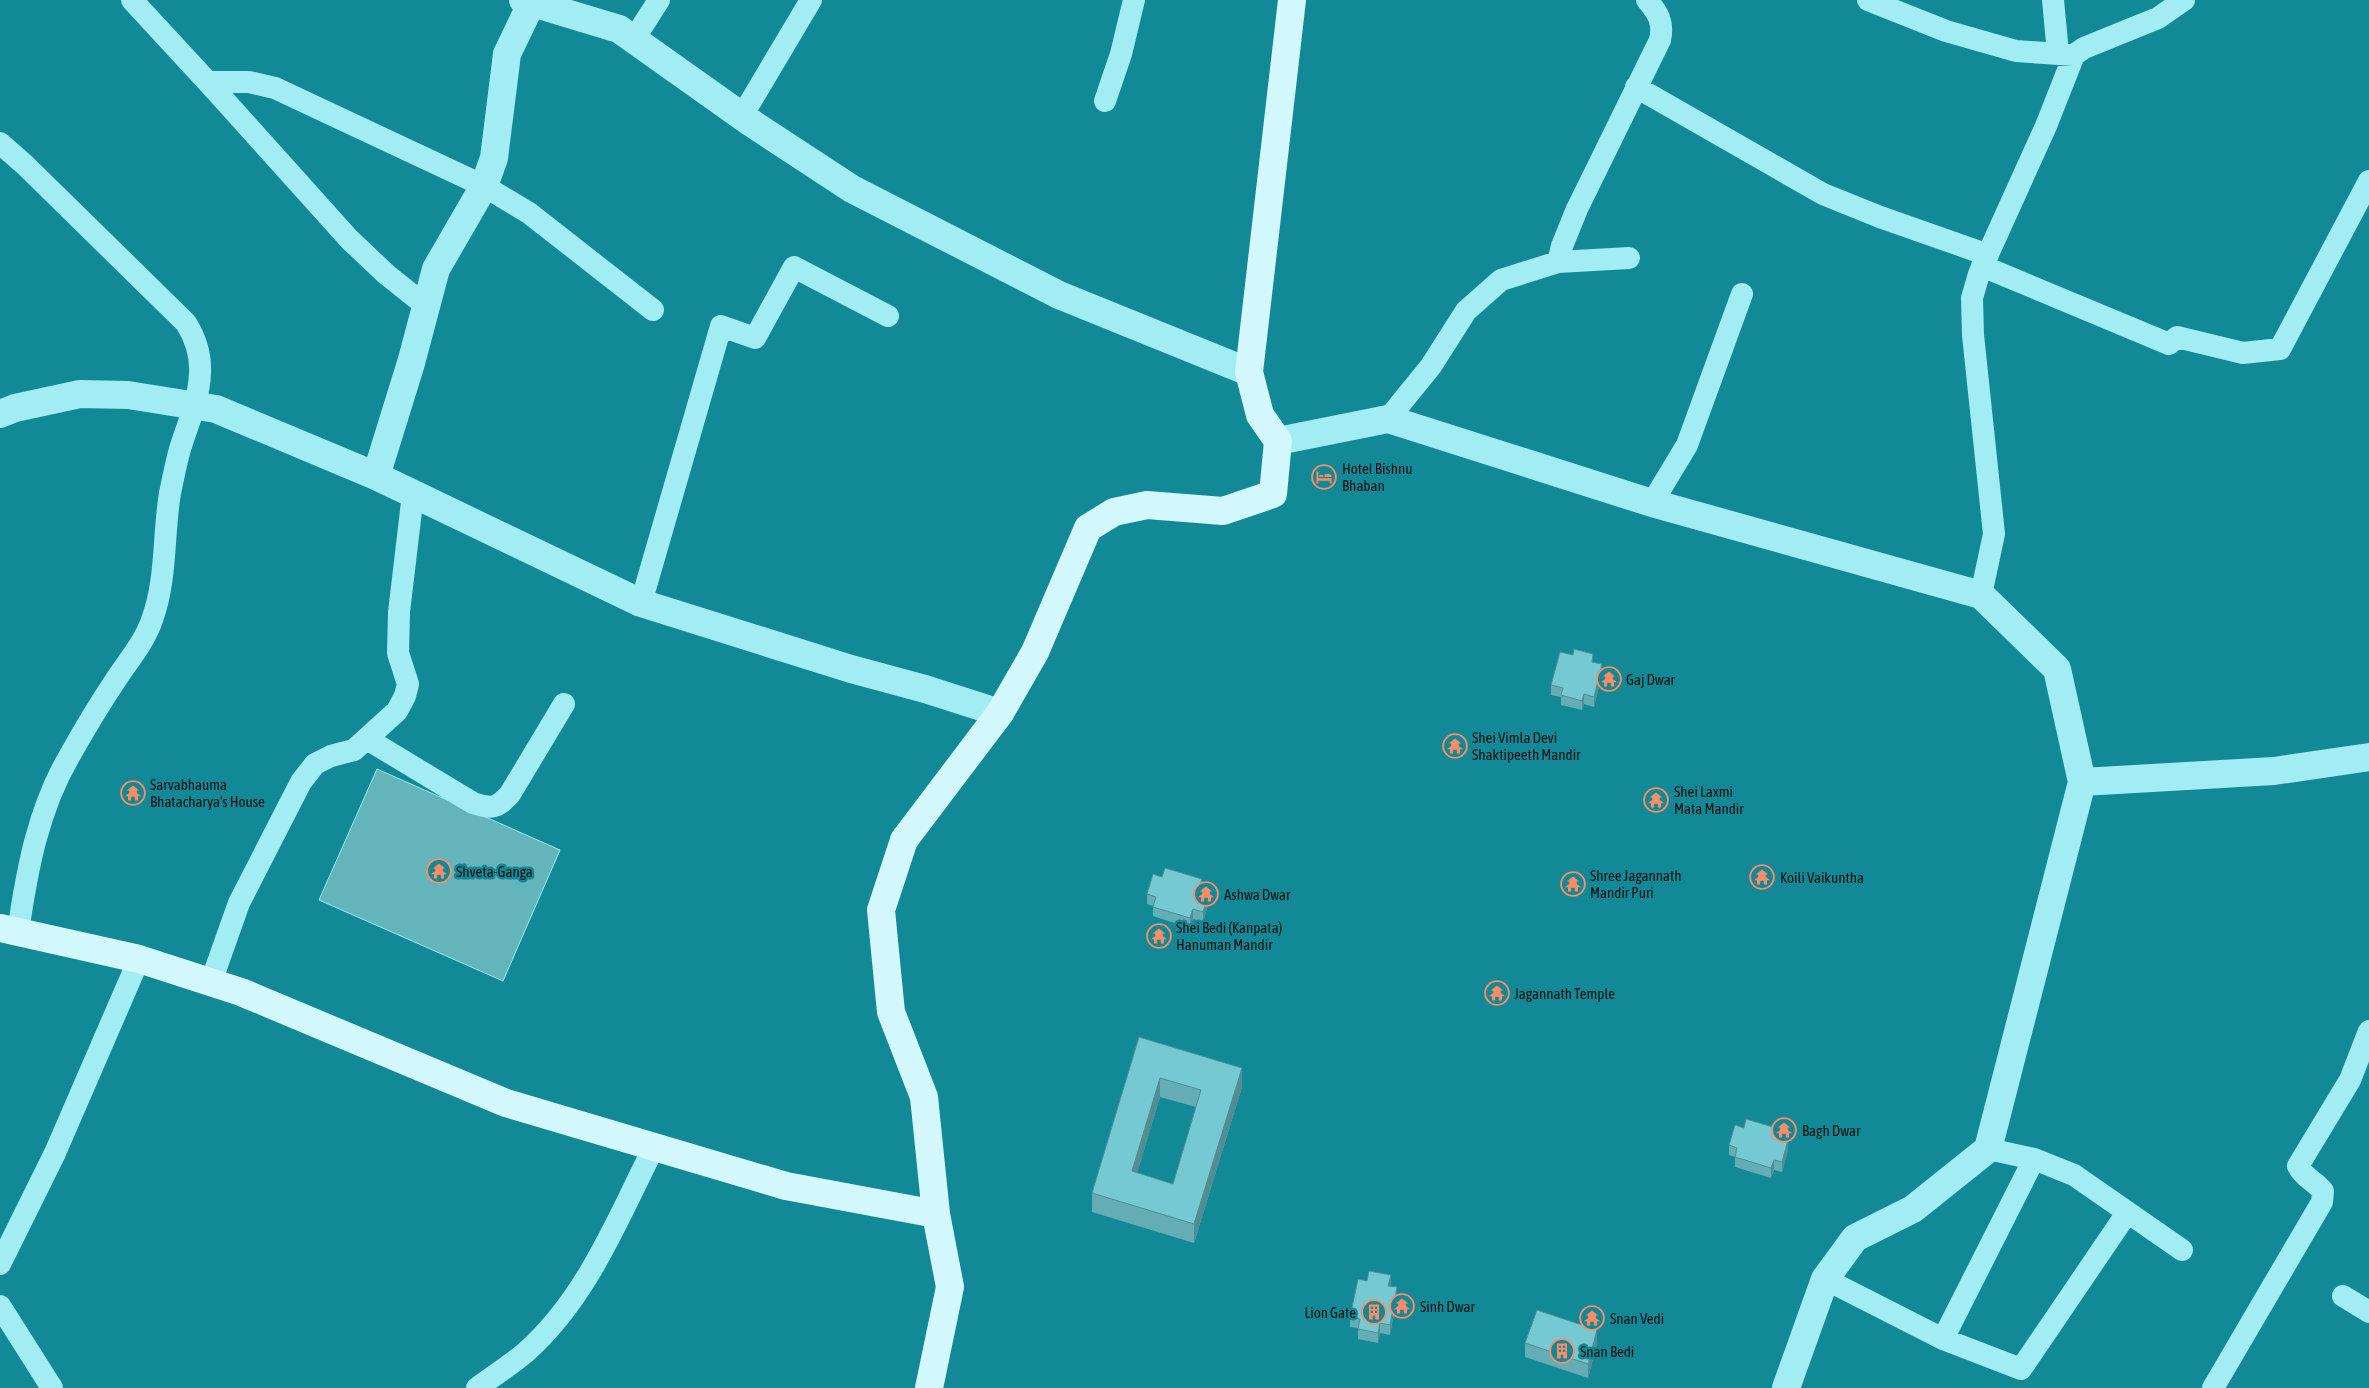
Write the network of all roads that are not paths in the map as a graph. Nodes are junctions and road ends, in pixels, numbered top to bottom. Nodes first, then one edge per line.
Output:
1 (132, 0) edge
2 (659, 0) edge
3 (811, 0) edge
4 (1134, 0) edge
5 (1292, 0) edge
6 (1647, 0) edge
7 (1868, 0) edge
8 (2053, 0) edge
9 (2184, 0) edge
10 (540, 3) edge
11 (634, 39) junction
12 (2066, 54) junction
13 (209, 82) junction
14 (1636, 87) junction
15 (1105, 101) dead end
16 (742, 116) junction
17 (0, 143) edge
18 (2369, 182) edge
19 (484, 186) junction
20 (1629, 258) dead end
21 (1985, 261) junction
22 (1558, 262) junction
23 (1742, 294) dead end
24 (426, 306) junction
25 (653, 310) dead end
26 (888, 316) dead end
27 (1249, 372) junction
28 (195, 406) junction
29 (0, 414) edge
30 (1388, 418) junction
31 (1278, 441) junction
32 (376, 476) junction
33 (413, 494) junction
34 (1652, 503) junction
35 (1981, 595) junction
36 (642, 603) junction
37 (564, 704) dead end
38 (1000, 713) junction
39 (367, 739) junction
40 (2369, 757) edge
41 (2082, 782) junction
42 (9, 930) edge
43 (139, 959) junction
44 (211, 982) junction
45 (2369, 1031) edge
46 (654, 1147) junction
47 (1988, 1150) junction
48 (2034, 1159) junction
49 (2127, 1213) junction
50 (936, 1214) junction
51 (2182, 1250) dead end
52 (0, 1264) edge
53 (1826, 1279) junction
54 (2343, 1296) dead end
55 (0, 1306) edge
56 (2369, 1312) edge
57 (1943, 1339) junction
58 (52, 1388) edge
59 (477, 1388) edge
60 (928, 1388) edge
61 (1786, 1388) edge
62 (2213, 1388) edge

1 - 13 street
2 - 11 street
3 - 16 street
4 - 15 street
5 - 27 main road
6 - 14 street
7 - 12 street
8 - 12 street
9 - 12 street
10 - 11 street
10 - 19 street
11 - 16 street
12 - 21 street
13 - 19 street
13 - 24 street
14 - 21 street
14 - 22 street
16 - 27 street
17 - 28 street
18 - 21 street
19 - 24 street
19 - 25 street
20 - 22 street
21 - 35 street
22 - 30 street
23 - 34 street
24 - 32 street
26 - 36 street
27 - 31 main road
28 - 29 street
28 - 32 street
28 - 42 street
30 - 31 street
30 - 34 street
31 - 38 main road
32 - 33 street
33 - 36 street
33 - 39 street
34 - 35 street
35 - 41 street
36 - 38 street
37 - 39 street
38 - 50 main road
39 - 44 street
40 - 41 street
41 - 47 street
42 - 43 main road
43 - 44 main road
43 - 52 street
44 - 46 main road
45 - 62 street
46 - 50 main road
46 - 59 street
47 - 48 street
47 - 53 street
48 - 49 street
48 - 57 street
49 - 51 street
49 - 57 street
50 - 60 main road
53 - 57 street
53 - 61 street
54 - 56 street
55 - 58 street

